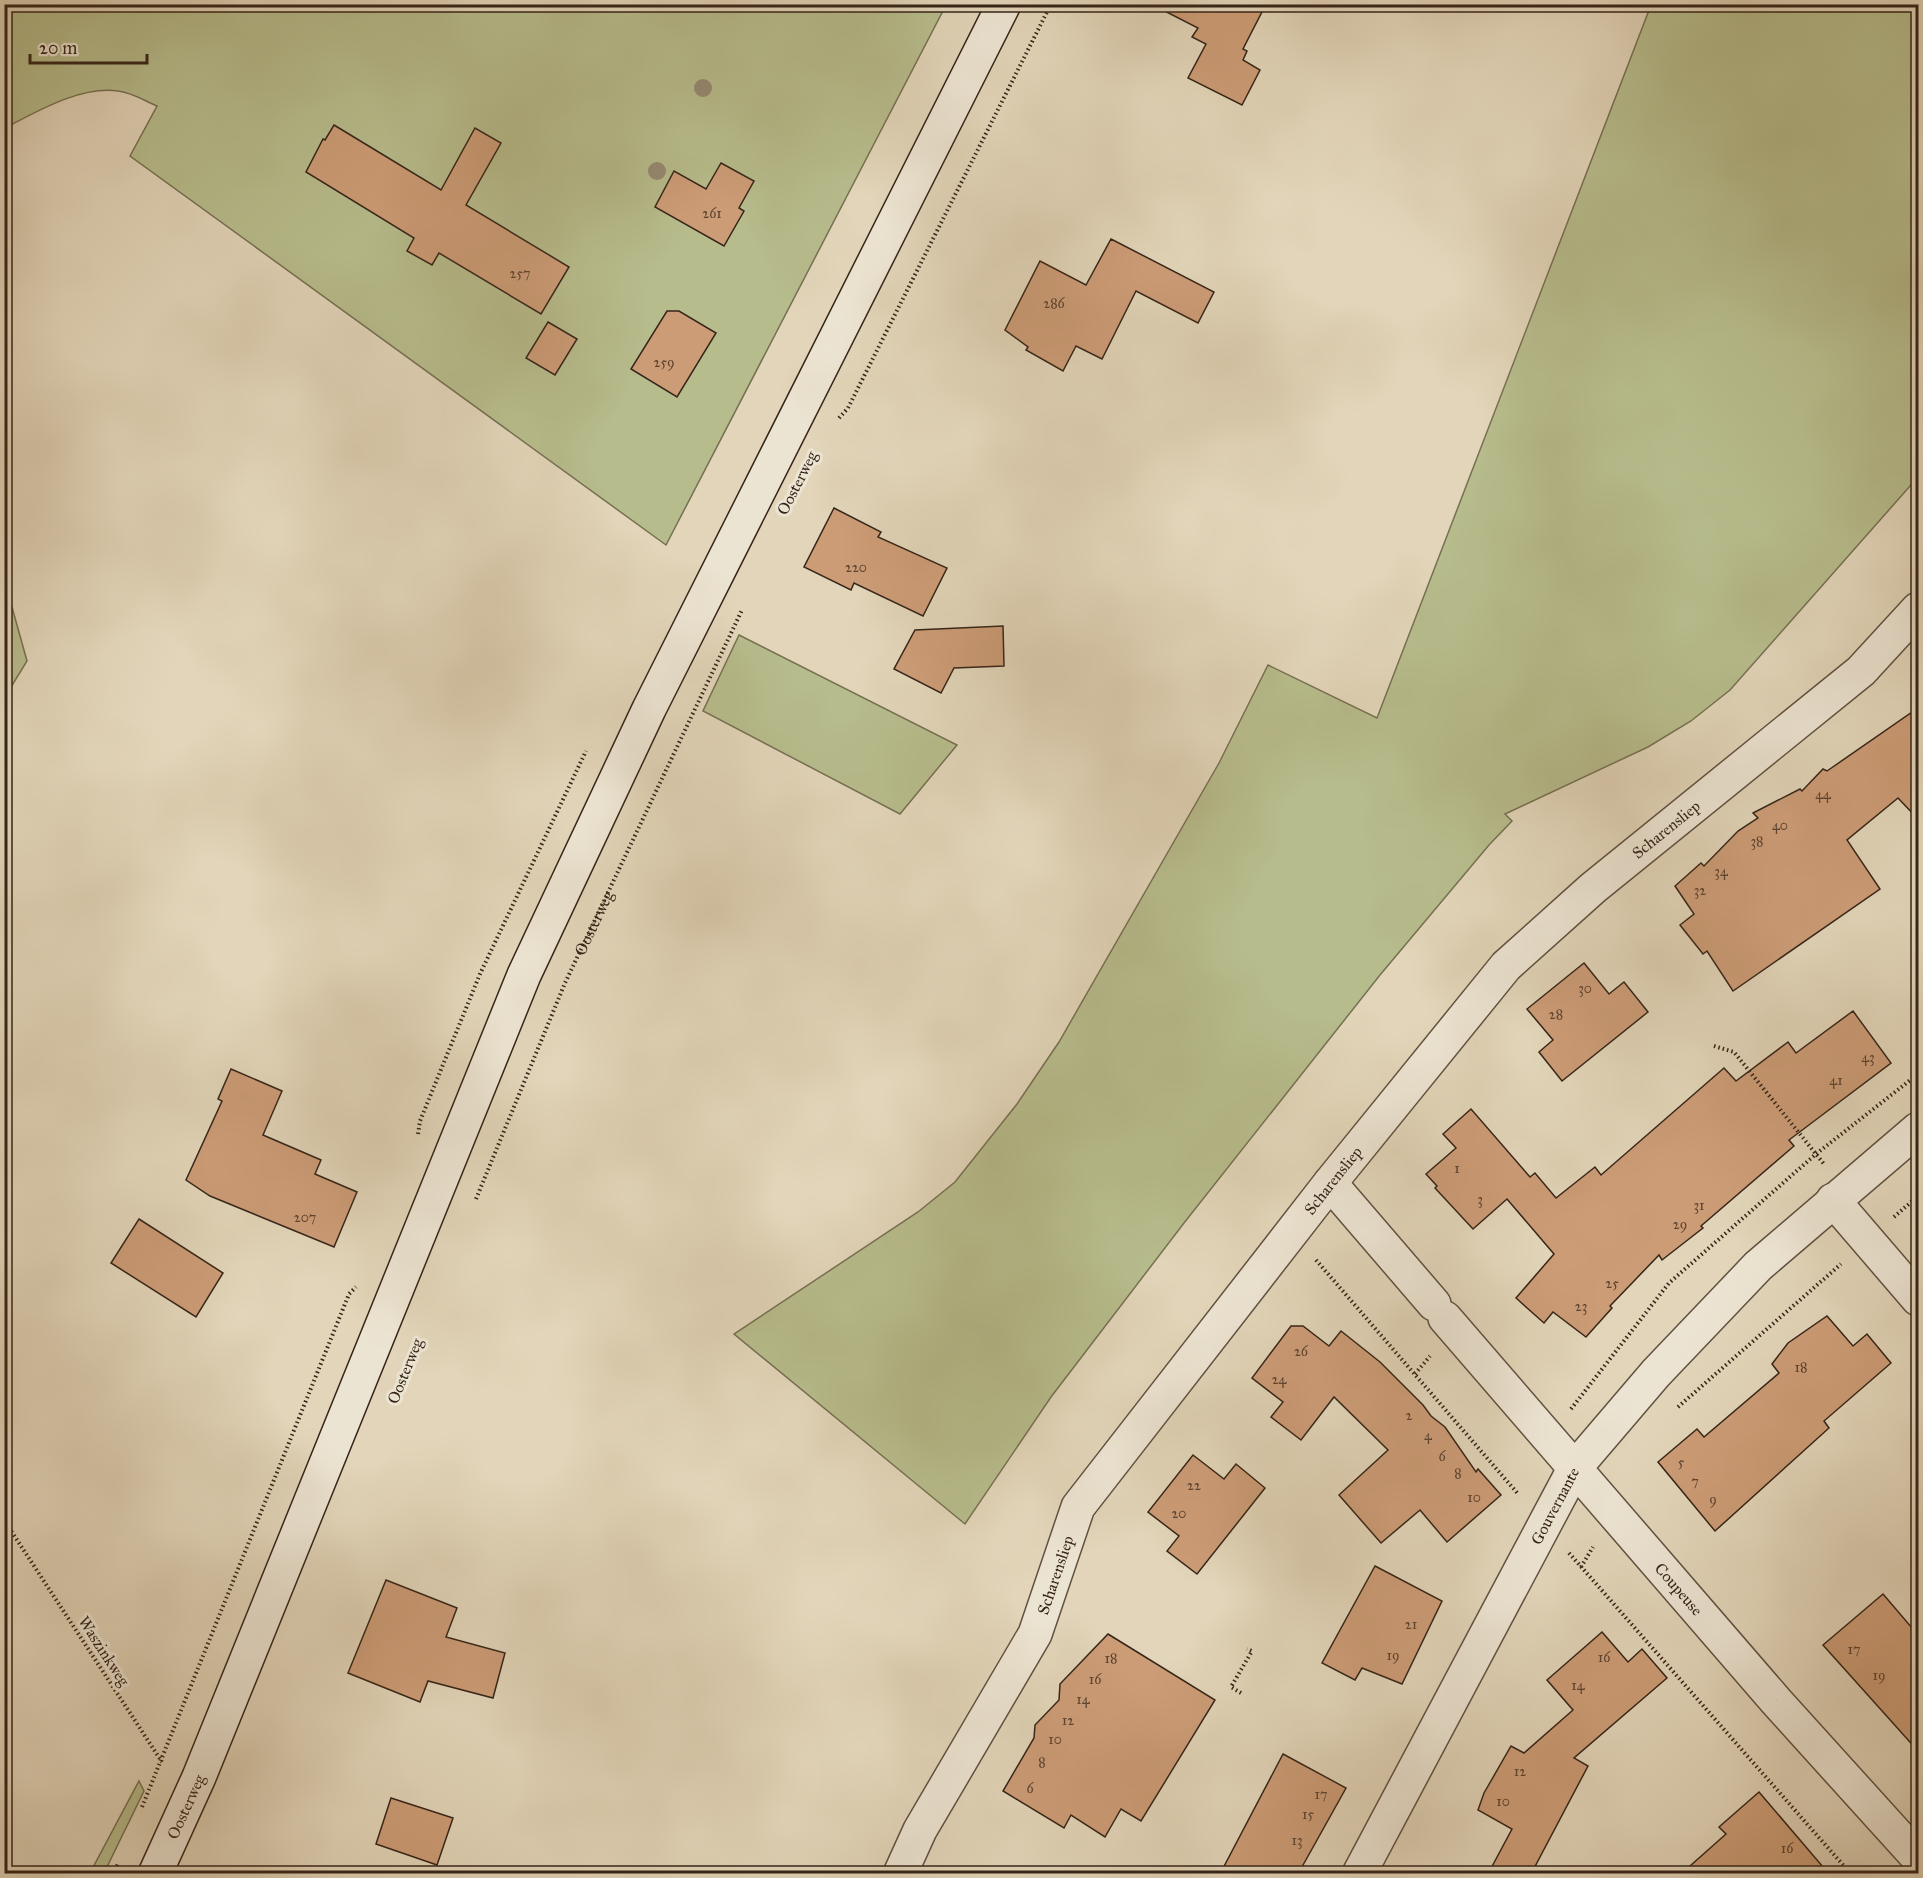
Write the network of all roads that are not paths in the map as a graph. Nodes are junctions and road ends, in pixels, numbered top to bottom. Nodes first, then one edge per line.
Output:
1 (1004, 4) edge
2 (1918, 609) edge
3 (1918, 1129) edge
4 (1330, 1183) junction
5 (1839, 1195) junction
6 (1918, 1299) edge
7 (1574, 1469) junction
8 (1918, 1858) edge
9 (155, 1874) edge
10 (900, 1874) edge
11 (1359, 1874) edge

1 - 9 street, Oosterweg
2 - 4 street, Scharensliep
3 - 5 street, Gouvernante
4 - 7 street, Coupeuse
4 - 10 street, Scharensliep
5 - 6 street
5 - 7 street, Gouvernante
7 - 8 street, Coupeuse
7 - 11 street, Gouvernante

